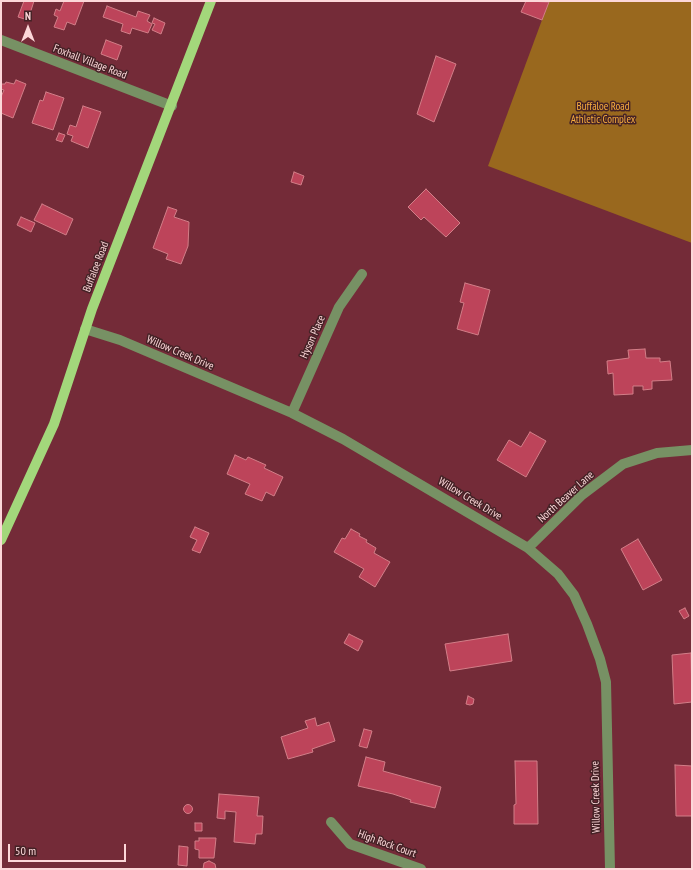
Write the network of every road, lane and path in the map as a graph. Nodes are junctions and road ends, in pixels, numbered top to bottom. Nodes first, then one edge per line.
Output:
1 (211, 1) edge
2 (1, 40) edge
3 (172, 106) junction
4 (362, 274) dead end
5 (85, 329) junction
6 (292, 413) junction
7 (692, 450) edge
8 (1, 540) edge
9 (528, 548) junction
10 (331, 822) dead end
11 (421, 869) edge
12 (610, 869) edge

1 - 3 main road, Buffaloe Road
2 - 3 street, Foxhall Village Road
3 - 5 main road, Buffaloe Road
4 - 6 street, Hyson Place
5 - 6 street, Willow Creek Drive
5 - 8 main road, Buffaloe Road
6 - 9 street, Willow Creek Drive
7 - 9 street, North Beaver Lane
9 - 12 street, Willow Creek Drive
10 - 11 street, High Rock Court

